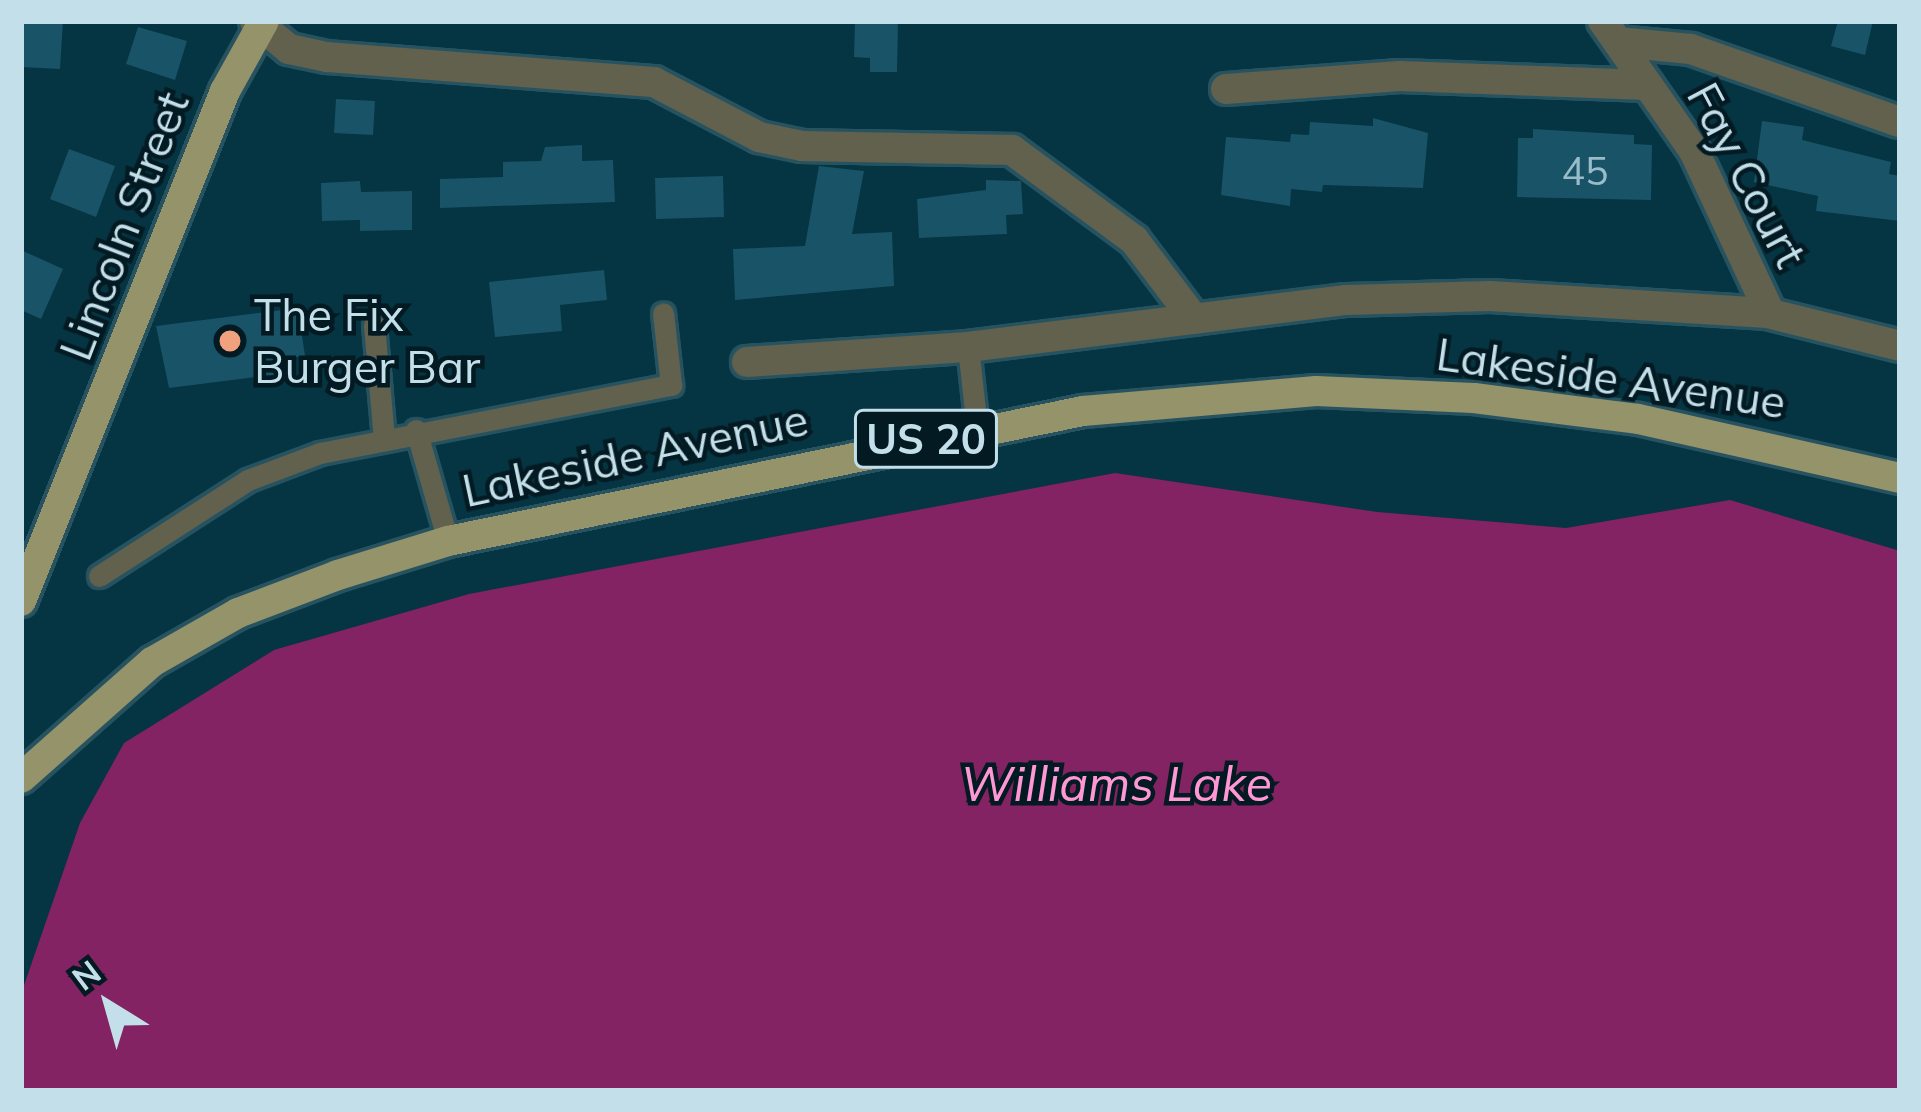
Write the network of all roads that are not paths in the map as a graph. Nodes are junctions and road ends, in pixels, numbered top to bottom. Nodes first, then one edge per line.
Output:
1 (260, 22) edge
2 (1611, 32) edge
3 (1648, 85) junction
4 (1226, 89) dead end
5 (1900, 122) edge
6 (663, 313) dead end
7 (1770, 313) junction
8 (1193, 319) junction
9 (374, 325) dead end
10 (1900, 346) edge
11 (968, 347) junction
12 (747, 362) dead end
13 (977, 428) junction
14 (416, 430) junction
15 (384, 439) junction
16 (1900, 478) edge
17 (448, 541) junction
18 (99, 576) dead end
19 (21, 602) edge
20 (21, 778) edge

1 - 8 street
1 - 19 main road, Lincoln Street
2 - 3 street, Fay Court
2 - 5 street
3 - 4 street
3 - 7 street, Fay Court
6 - 14 lane
7 - 8 street, Lakeside Avenue
7 - 10 street, Lakeside Avenue
8 - 11 street, Lakeside Avenue
9 - 15 lane
11 - 12 street, Lakeside Avenue
11 - 13 lane
13 - 16 main road, Lakeside Avenue / US 20
13 - 17 main road, Lakeside Avenue / US 20
14 - 15 lane
14 - 17 lane
15 - 18 lane
17 - 20 main road, Lakeside Avenue / US 20

